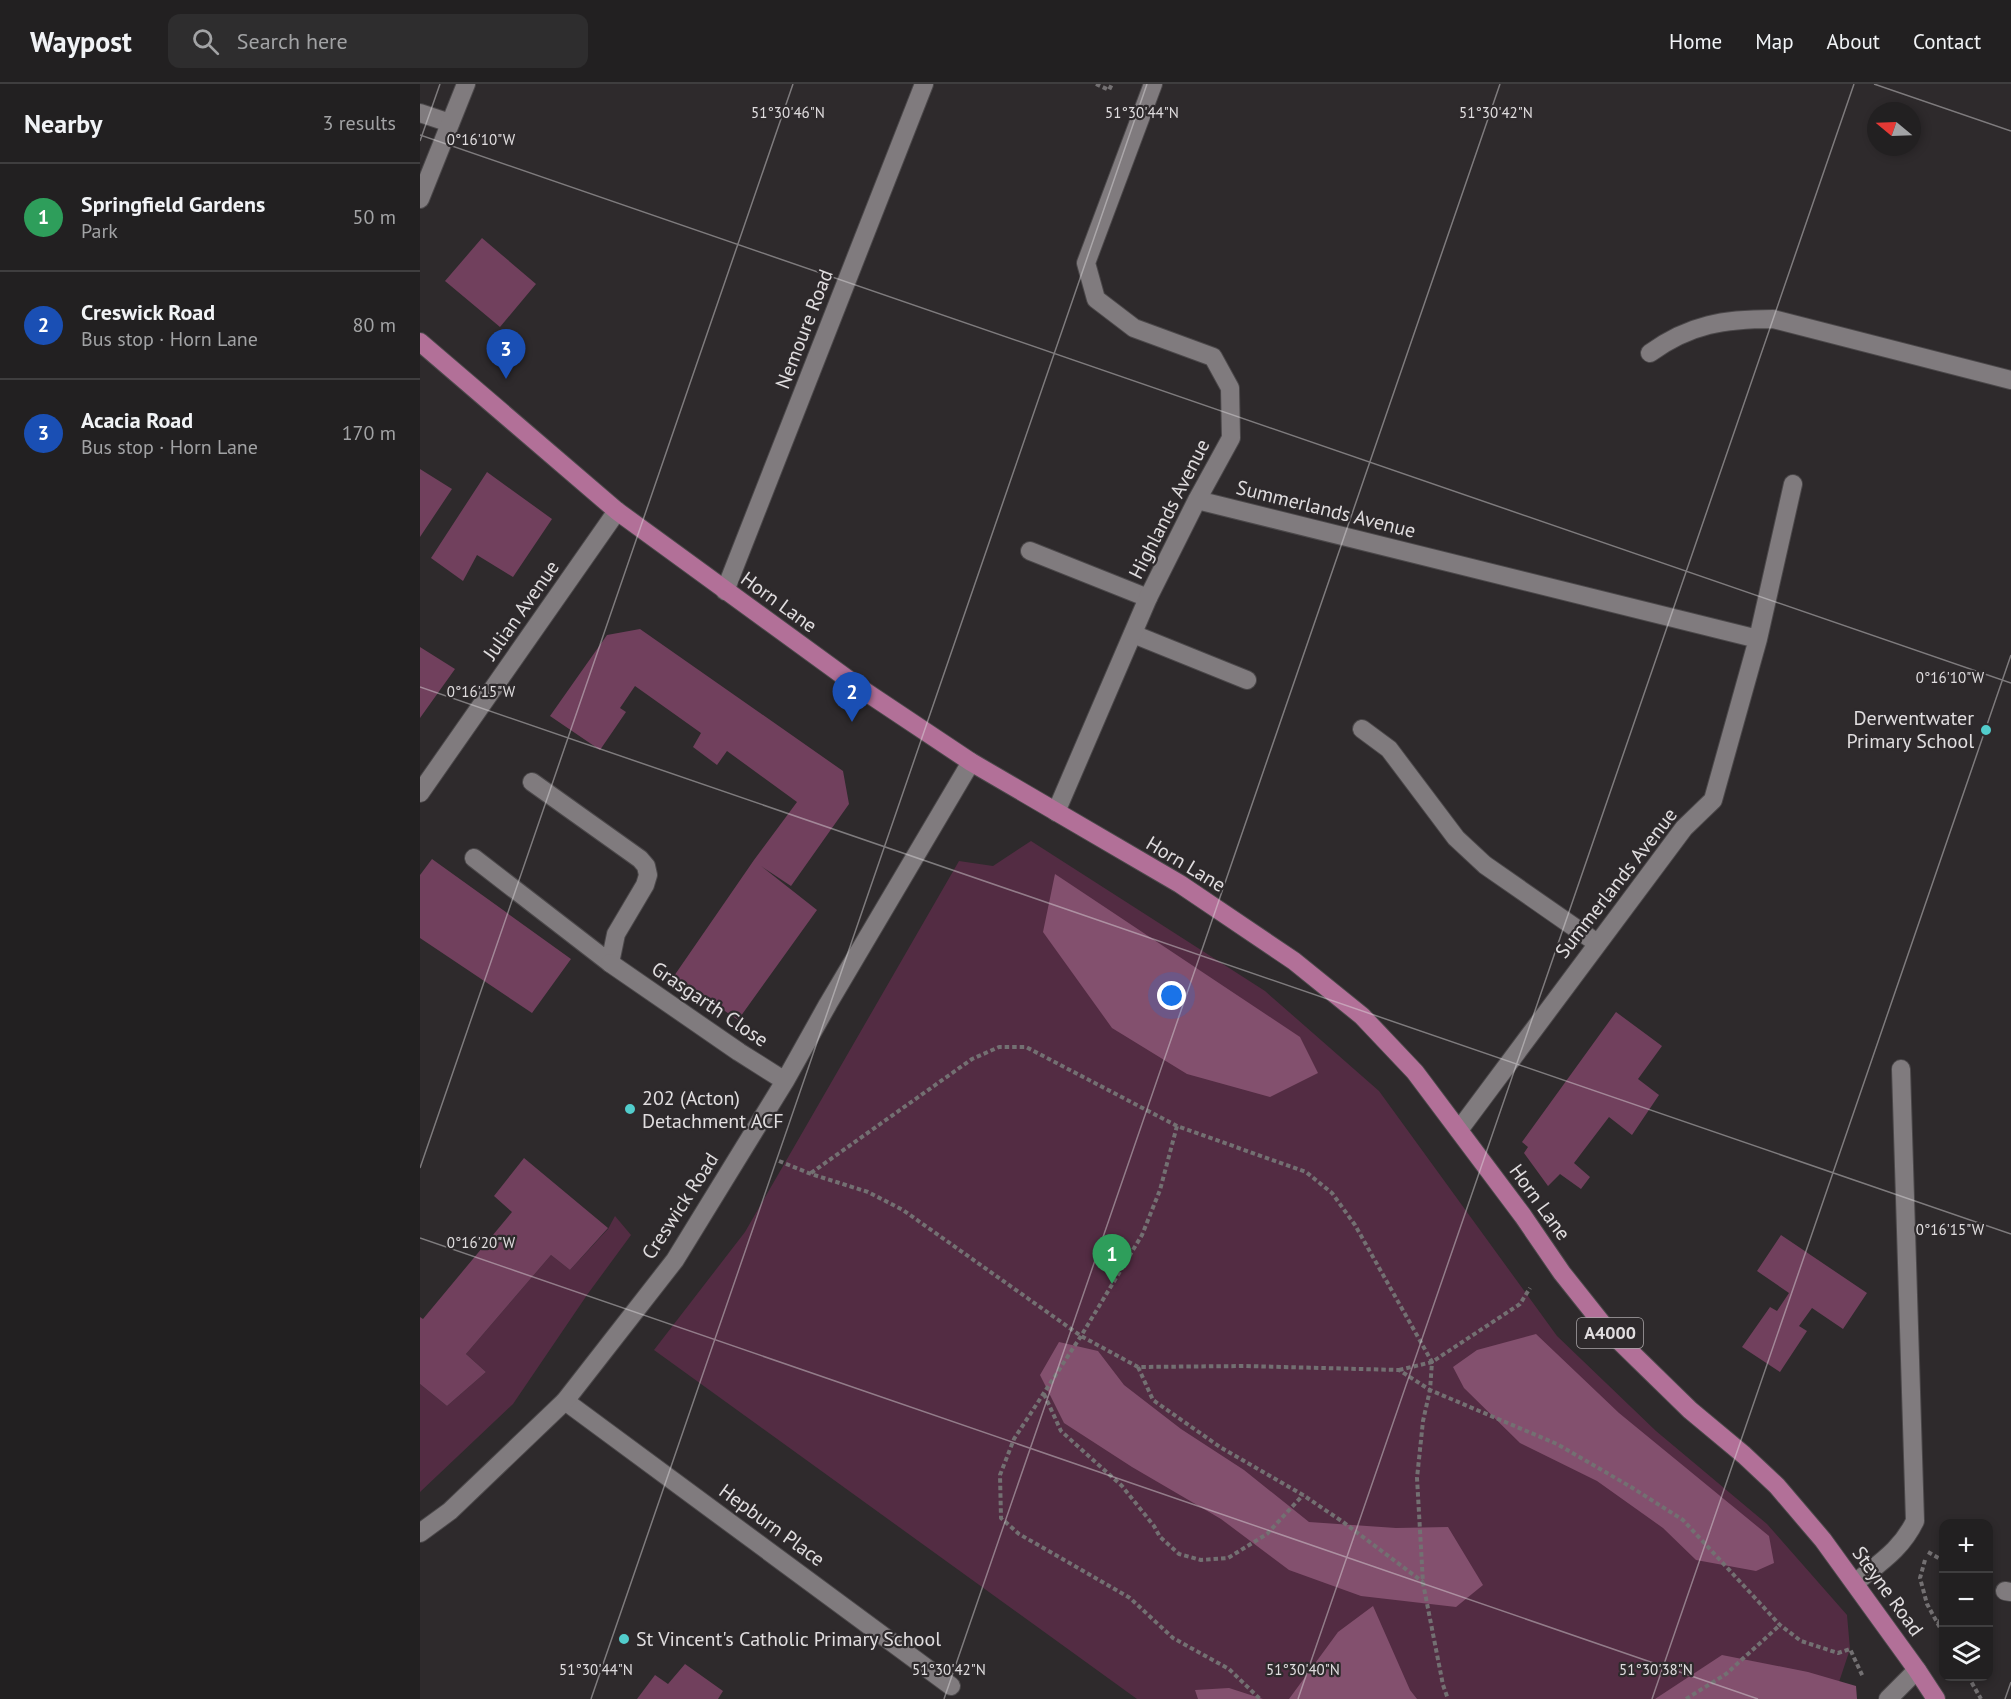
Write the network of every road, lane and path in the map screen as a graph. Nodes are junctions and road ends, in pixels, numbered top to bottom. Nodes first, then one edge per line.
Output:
1 (466, 84) edge
2 (924, 84) edge
3 (1096, 84) edge
4 (1112, 84) edge
5 (1153, 84) edge
6 (420, 113) edge
7 (450, 123) junction
8 (420, 200) edge
9 (420, 342) edge
10 (1650, 353) dead end
11 (2011, 380) edge
12 (1793, 484) dead end
13 (1197, 500) junction
14 (617, 511) junction
15 (1030, 551) dead end
16 (725, 591) junction
17 (1148, 598) junction
18 (1132, 634) junction
19 (1758, 639) junction
20 (1246, 680) dead end
21 (1362, 729) dead end
22 (971, 762) junction
23 (532, 782) dead end
24 (420, 793) edge
25 (1056, 812) junction
26 (474, 858) dead end
27 (1596, 943) junction
28 (610, 963) junction
29 (1901, 1069) dead end
30 (785, 1081) junction
31 (1177, 1126) junction
32 (1459, 1130) junction
33 (779, 1161) dead end
34 (811, 1174) junction
35 (1530, 1288) dead end
36 (1081, 1336) junction
37 (1432, 1362) junction
38 (1138, 1367) junction
39 (1399, 1370) junction
40 (1430, 1390) junction
41 (1044, 1394) junction
42 (566, 1401) junction
43 (1303, 1495) junction
44 (420, 1533) edge
45 (1822, 1540) joint
46 (1927, 1551) dead end
47 (1423, 1582) junction
48 (1855, 1583) junction
49 (1780, 1625) junction
50 (1938, 1625) edge
51 (1917, 1670) junction
52 (1863, 1677) dead end
53 (1970, 1681) edge
54 (951, 1686) dead end
55 (1260, 1699) edge
56 (1448, 1699) edge
57 (1686, 1699) edge
58 (1888, 1699) edge
59 (1936, 1699) edge
60 (1981, 1699) edge

1 - 7 street
2 - 16 street, Nemoure Road
3 - 4 path
5 - 13 street, Highlands Avenue
6 - 7 street
7 - 8 street
9 - 14 main road, Horn Lane / A4000
10 - 11 street
12 - 19 street, Summerlands Avenue
13 - 17 street, Highlands Avenue
13 - 19 street, Summerlands Avenue
14 - 16 main road, Horn Lane / A4000
14 - 24 street, Julian Avenue
15 - 17 street
16 - 22 main road, Horn Lane / A4000
17 - 18 street, Highlands Avenue
18 - 20 street
18 - 25 street, Highlands Avenue
19 - 27 street, Summerlands Avenue
21 - 27 street
22 - 25 main road, Horn Lane / A4000
22 - 30 street, Creswick Road
23 - 28 street
25 - 32 main road, Horn Lane / A4000
26 - 28 street, Grasgarth Close
27 - 32 street, Summerlands Avenue
28 - 30 street, Grasgarth Close
29 - 48 street
30 - 42 street, Creswick Road
31 - 34 path
31 - 36 path
31 - 37 path
32 - 45 main road, Horn Lane / A4000
33 - 34 path
34 - 36 path
35 - 37 path
36 - 38 path
36 - 41 path
37 - 39 path
37 - 40 path
38 - 39 path
38 - 43 path
39 - 40 path
40 - 47 path
40 - 49 path
41 - 43 path
41 - 55 path
42 - 44 street, Creswick Road
42 - 54 street, Hepburn Place
43 - 47 path
45 - 48 main road, Steyne Road / A4000
46 - 50 path
47 - 56 path
48 - 51 main road, Steyne Road / A4000
49 - 52 path
49 - 57 path
51 - 58 street
51 - 59 main road, Steyne Road / A4000
53 - 60 path

